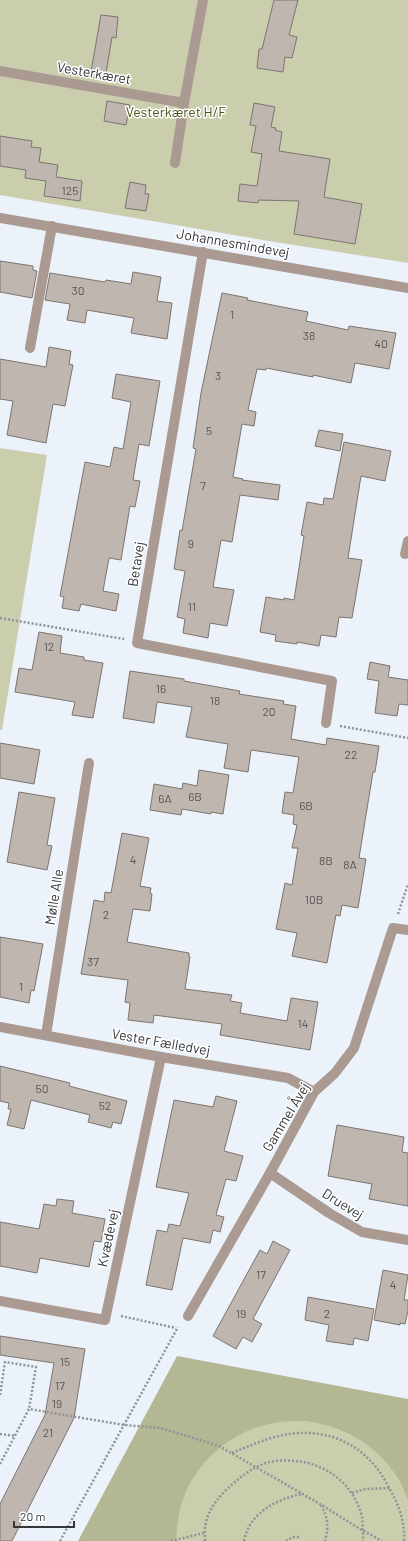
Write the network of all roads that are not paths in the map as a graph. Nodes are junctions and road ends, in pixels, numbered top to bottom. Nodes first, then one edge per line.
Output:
1 (203, 0) edge
2 (0, 71) edge
3 (184, 103) junction
4 (175, 163) dead end
5 (0, 218) edge
6 (52, 226) junction
7 (203, 252) junction
8 (408, 288) edge
9 (30, 348) dead end
10 (408, 541) edge
11 (405, 554) dead end
12 (326, 723) road end
13 (89, 763) dead end
14 (408, 930) edge
15 (0, 1027) edge
16 (46, 1036) junction
17 (161, 1058) junction
18 (314, 1092) junction
19 (270, 1173) junction
20 (408, 1240) edge
21 (0, 1301) edge
22 (188, 1316) road end

1 - 3 street
2 - 3 street, Vesterkæret
3 - 4 street
5 - 6 street, Johannesmindevej
6 - 7 street, Johannesmindevej
6 - 9 street
7 - 8 street, Johannesmindevej
7 - 12 street, Betavej
10 - 11 street
13 - 16 street, Mølle Alle
14 - 18 street, Gammel Åvej
15 - 16 street, Vester Fælledvej
16 - 17 street, Vester Fælledvej
17 - 18 street, Vester Fælledvej
17 - 21 street, Kvædevej
18 - 19 street, Gammel Åvej
19 - 20 street, Druevej
19 - 22 street, Gammel Åvej

